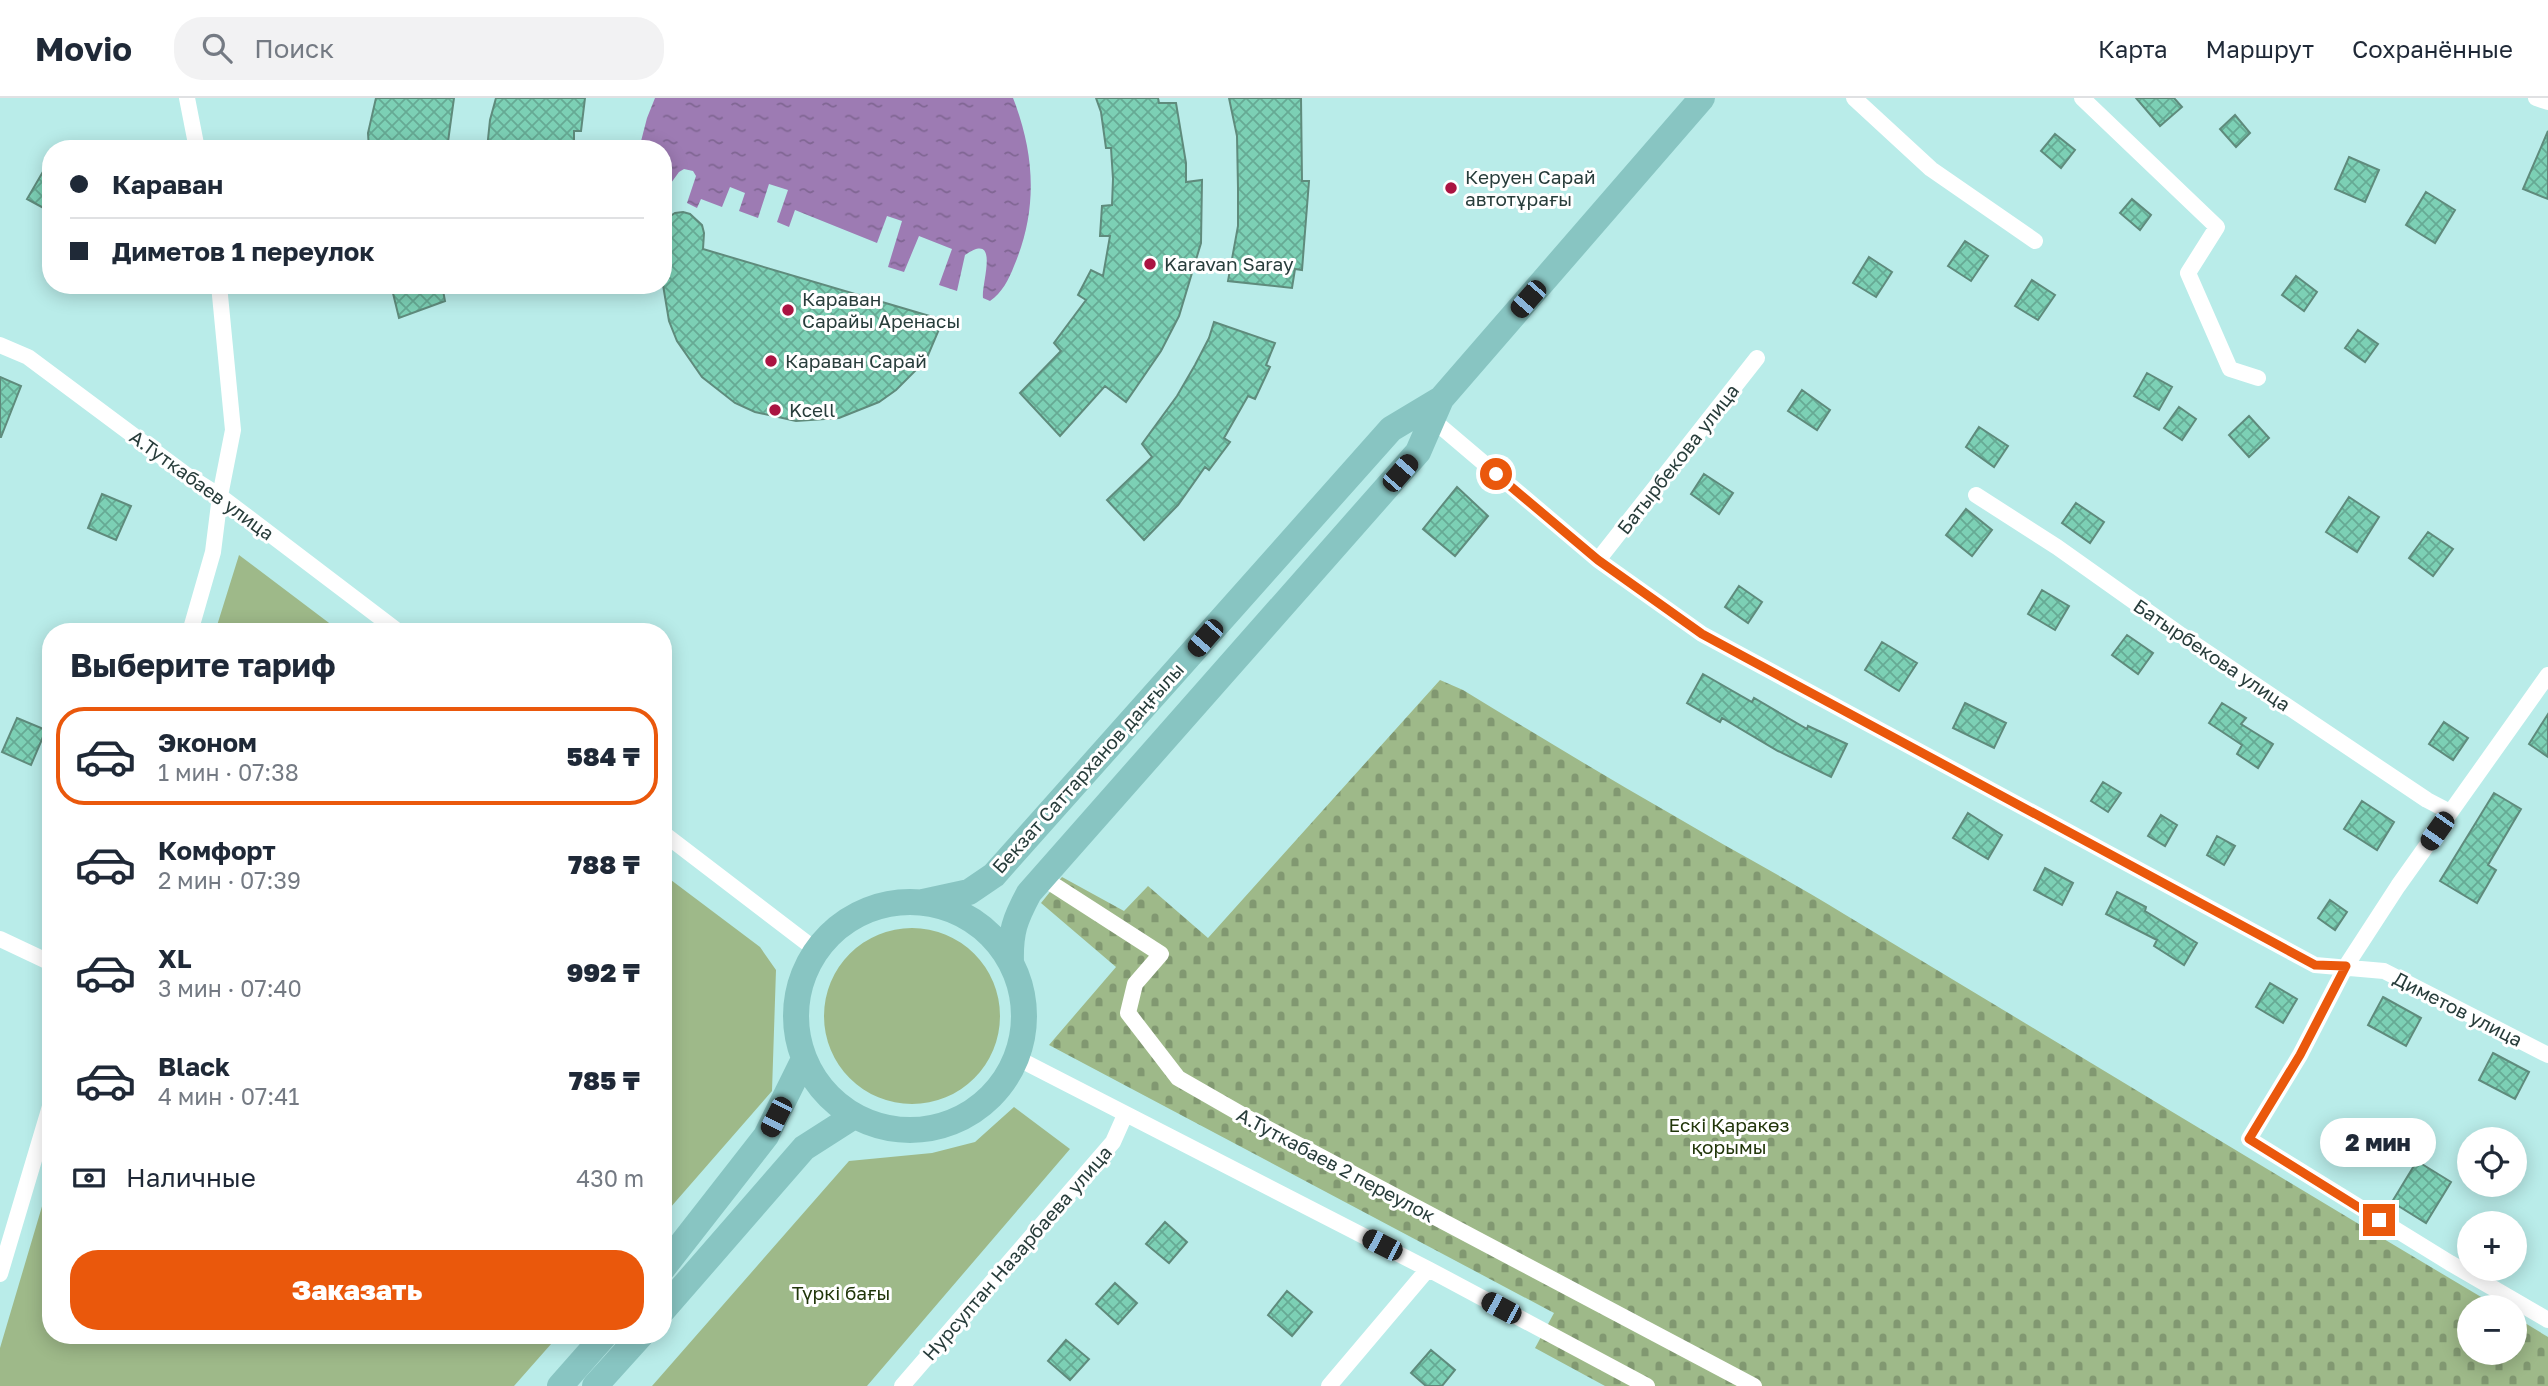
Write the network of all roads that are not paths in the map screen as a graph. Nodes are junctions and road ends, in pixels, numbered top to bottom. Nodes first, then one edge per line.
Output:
1 (187, 98) edge
2 (1702, 98) edge
3 (1854, 98) edge
4 (2082, 98) edge
5 (2536, 98) edge
6 (2548, 102) edge
7 (195, 140) edge
8 (2035, 241) dead end
9 (220, 294) edge
10 (0, 345) edge
11 (1757, 358) dead end
12 (2258, 378) dead end
13 (1437, 409) junction
14 (1976, 495) dead end
15 (220, 496) junction
16 (1598, 560) junction
17 (193, 623) edge
18 (387, 623) edge
19 (2548, 675) edge
20 (2450, 812) junction
21 (672, 840) edge
22 (1043, 878) junction
23 (923, 902) junction
24 (0, 939) edge
25 (816, 950) junction
26 (42, 959) edge
27 (1012, 963) junction
28 (2346, 966) junction
29 (2548, 1055) edge
30 (1017, 1058) junction
31 (804, 1059) junction
32 (1125, 1115) junction
33 (854, 1116) junction
34 (42, 1133) edge
35 (672, 1256) edge
36 (1428, 1269) junction
37 (0, 1274) edge
38 (672, 1300) edge
39 (2548, 1320) edge
40 (597, 1344) edge
41 (632, 1344) edge
42 (560, 1386) edge
43 (595, 1386) edge
44 (902, 1386) edge
45 (1329, 1386) edge
46 (1647, 1386) edge
47 (1754, 1386) edge

1 - 7 street
2 - 13 main road, Бекзат Саттарханов даңғылы
3 - 8 street
4 - 12 street
5 - 6 street
9 - 15 street
10 - 15 street, А.Туткабаев улица
11 - 16 street, Батырбекова улица
13 - 16 street, Диметов улица
13 - 22 main road, Бекзат Саттарханов даңғылы
13 - 23 main road, Бекзат Саттарханов даңғылы
14 - 20 street, Батырбекова улица
15 - 17 street
15 - 18 street, А.Туткабаев улица
16 - 28 street, Диметов улица
19 - 20 street
20 - 28 street
21 - 25 street
22 - 27 main road, Бекзат Саттарханов даңғылы
22 - 47 street, А.Туткабаев 2 переулок
23 - 25 main road
23 - 27 main road
24 - 26 street
25 - 31 main road
27 - 30 main road
28 - 29 street, Диметов улица
28 - 39 street
30 - 32 street
30 - 33 main road
31 - 33 main road
31 - 35 main road
32 - 36 street
32 - 44 street, Нурсултан Назарбаева улица
33 - 38 main road
34 - 37 street
36 - 45 street
36 - 46 street
40 - 42 main road
41 - 43 main road

